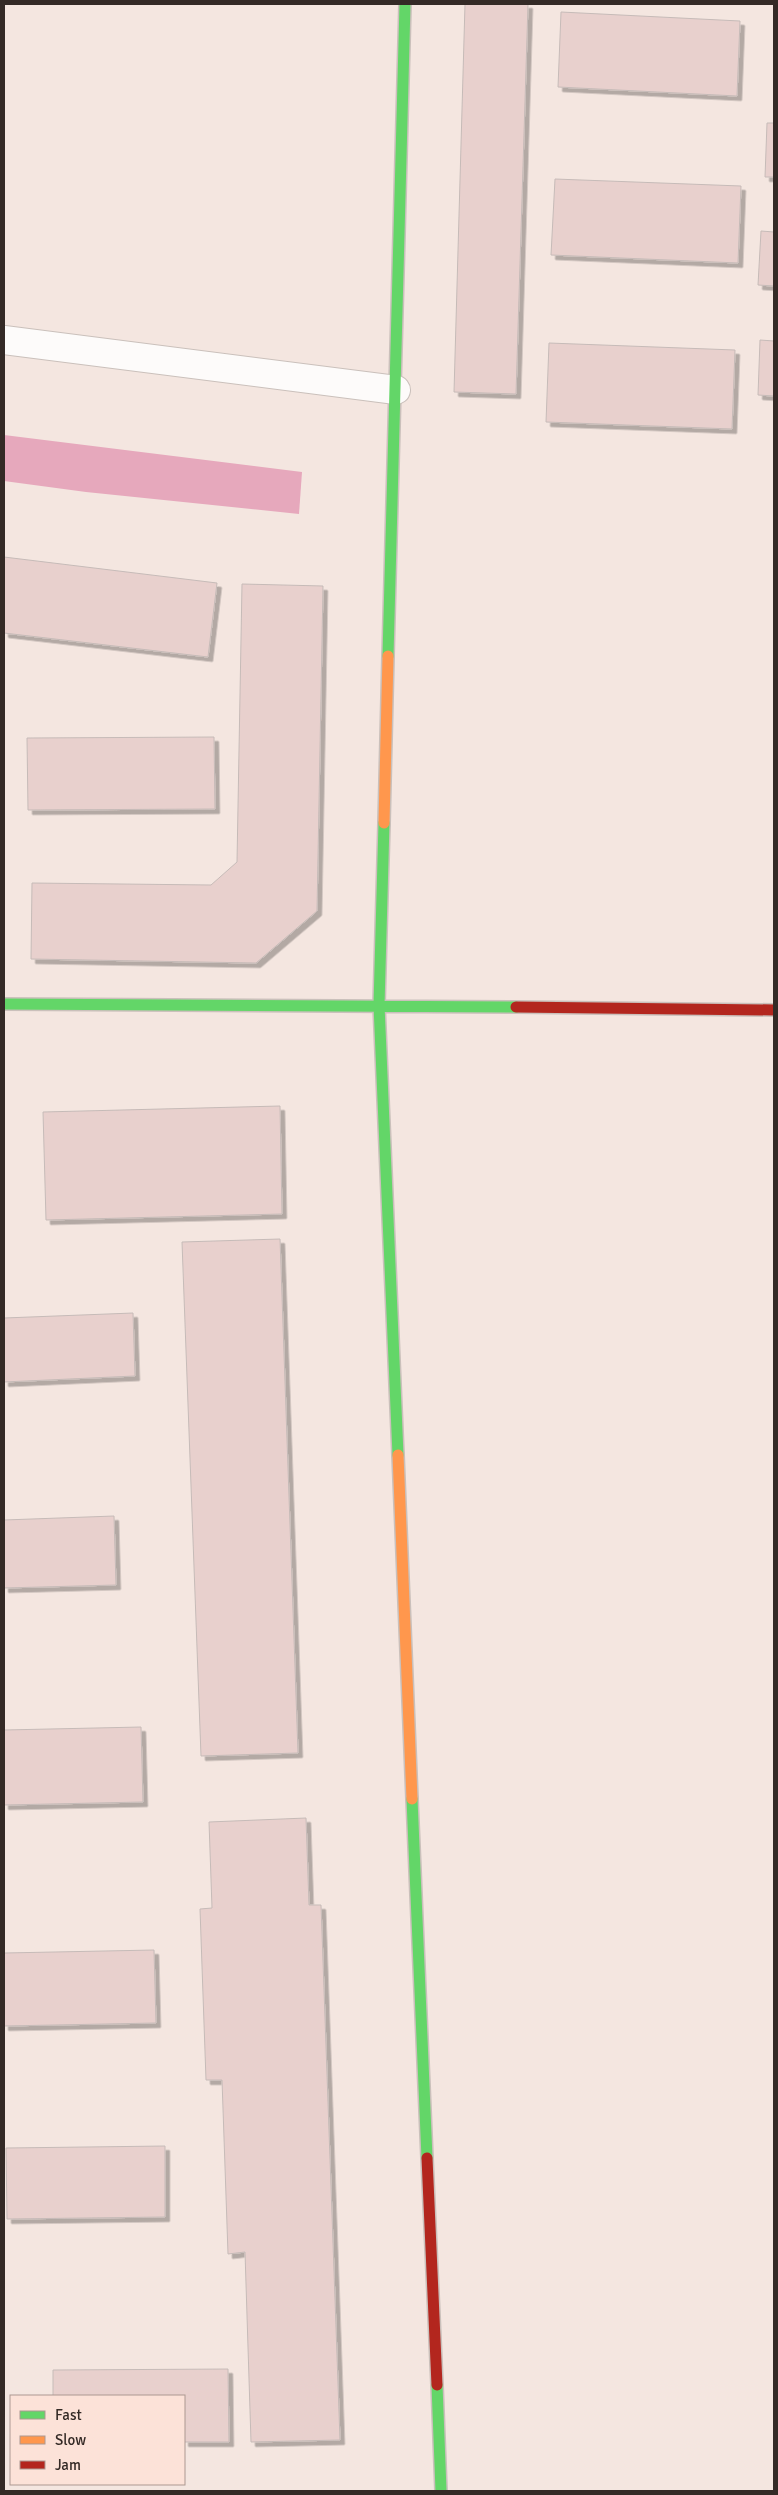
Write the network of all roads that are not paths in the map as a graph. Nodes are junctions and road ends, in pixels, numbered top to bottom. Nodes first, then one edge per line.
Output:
1 (406, 4) edge
2 (4, 340) edge
3 (396, 390) junction
4 (4, 1004) edge
5 (379, 1005) junction
6 (774, 1010) edge
7 (441, 2491) edge

1 - 3 street
2 - 3 street
3 - 5 street
4 - 5 street
5 - 6 street
5 - 7 street

